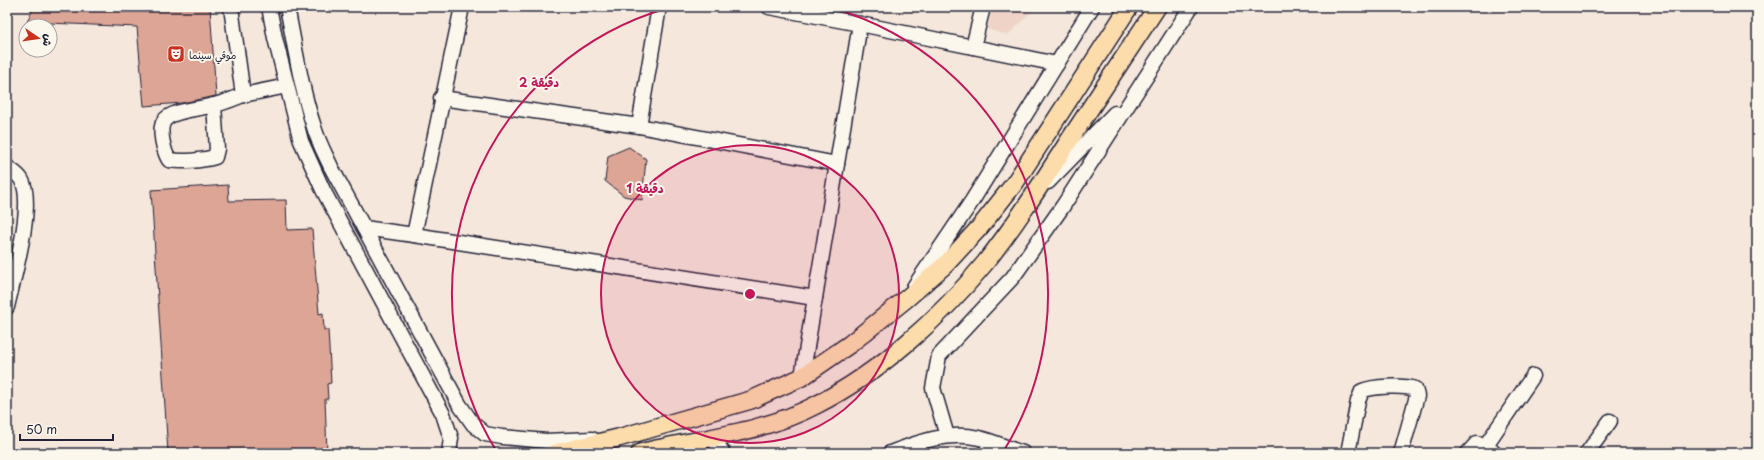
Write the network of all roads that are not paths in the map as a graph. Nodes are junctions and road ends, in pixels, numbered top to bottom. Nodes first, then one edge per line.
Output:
1 (231, 7) edge
2 (269, 7) edge
3 (287, 7) edge
4 (462, 7) edge
5 (659, 7) edge
6 (769, 7) edge
7 (983, 7) edge
8 (1092, 7) edge
9 (1129, 7) edge
10 (1157, 7) edge
11 (1191, 7) edge
12 (860, 24) junction
13 (973, 47) junction
14 (1057, 64) junction
15 (287, 86) junction
16 (1136, 91) junction
17 (243, 95) junction
18 (441, 98) junction
19 (214, 105) junction
20 (640, 126) junction
21 (836, 164) junction
22 (7, 166) edge
23 (1030, 201) junction
24 (364, 228) junction
25 (414, 235) junction
26 (815, 298) junction
27 (906, 299) junction
28 (7, 307) edge
29 (1533, 376) dead end
30 (802, 377) junction
31 (1610, 421) dead end
32 (947, 436) junction
33 (618, 438) junction
34 (713, 438) junction
35 (1008, 449) junction
36 (1490, 449) edge
37 (449, 453) edge
38 (555, 453) edge
39 (640, 453) edge
40 (723, 453) edge
41 (890, 453) edge
42 (984, 453) edge
43 (1023, 453) edge
44 (1348, 453) edge
45 (1401, 453) edge
46 (1468, 453) edge
47 (1587, 453) edge

1 - 17 street
2 - 15 street
3 - 24 street
4 - 18 street
5 - 20 street
6 - 12 street
7 - 13 street
8 - 14 street
9 - 27 main road
10 - 23 main road
11 - 16 street
12 - 13 street
12 - 21 street
13 - 14 street
14 - 27 street
15 - 17 street
15 - 37 street
16 - 23 street
16 - 32 street
17 - 19 street
18 - 20 street
18 - 25 street
19 - 19 street
20 - 21 street
21 - 26 street
22 - 28 street
23 - 34 main road
24 - 25 street
24 - 33 street
25 - 26 street
26 - 30 street
27 - 30 main road
29 - 36 street
30 - 33 main road
31 - 47 street
32 - 35 street
32 - 41 street
33 - 38 main road
34 - 39 main road
34 - 40 street
35 - 42 street
35 - 43 street
36 - 46 street
44 - 45 street

